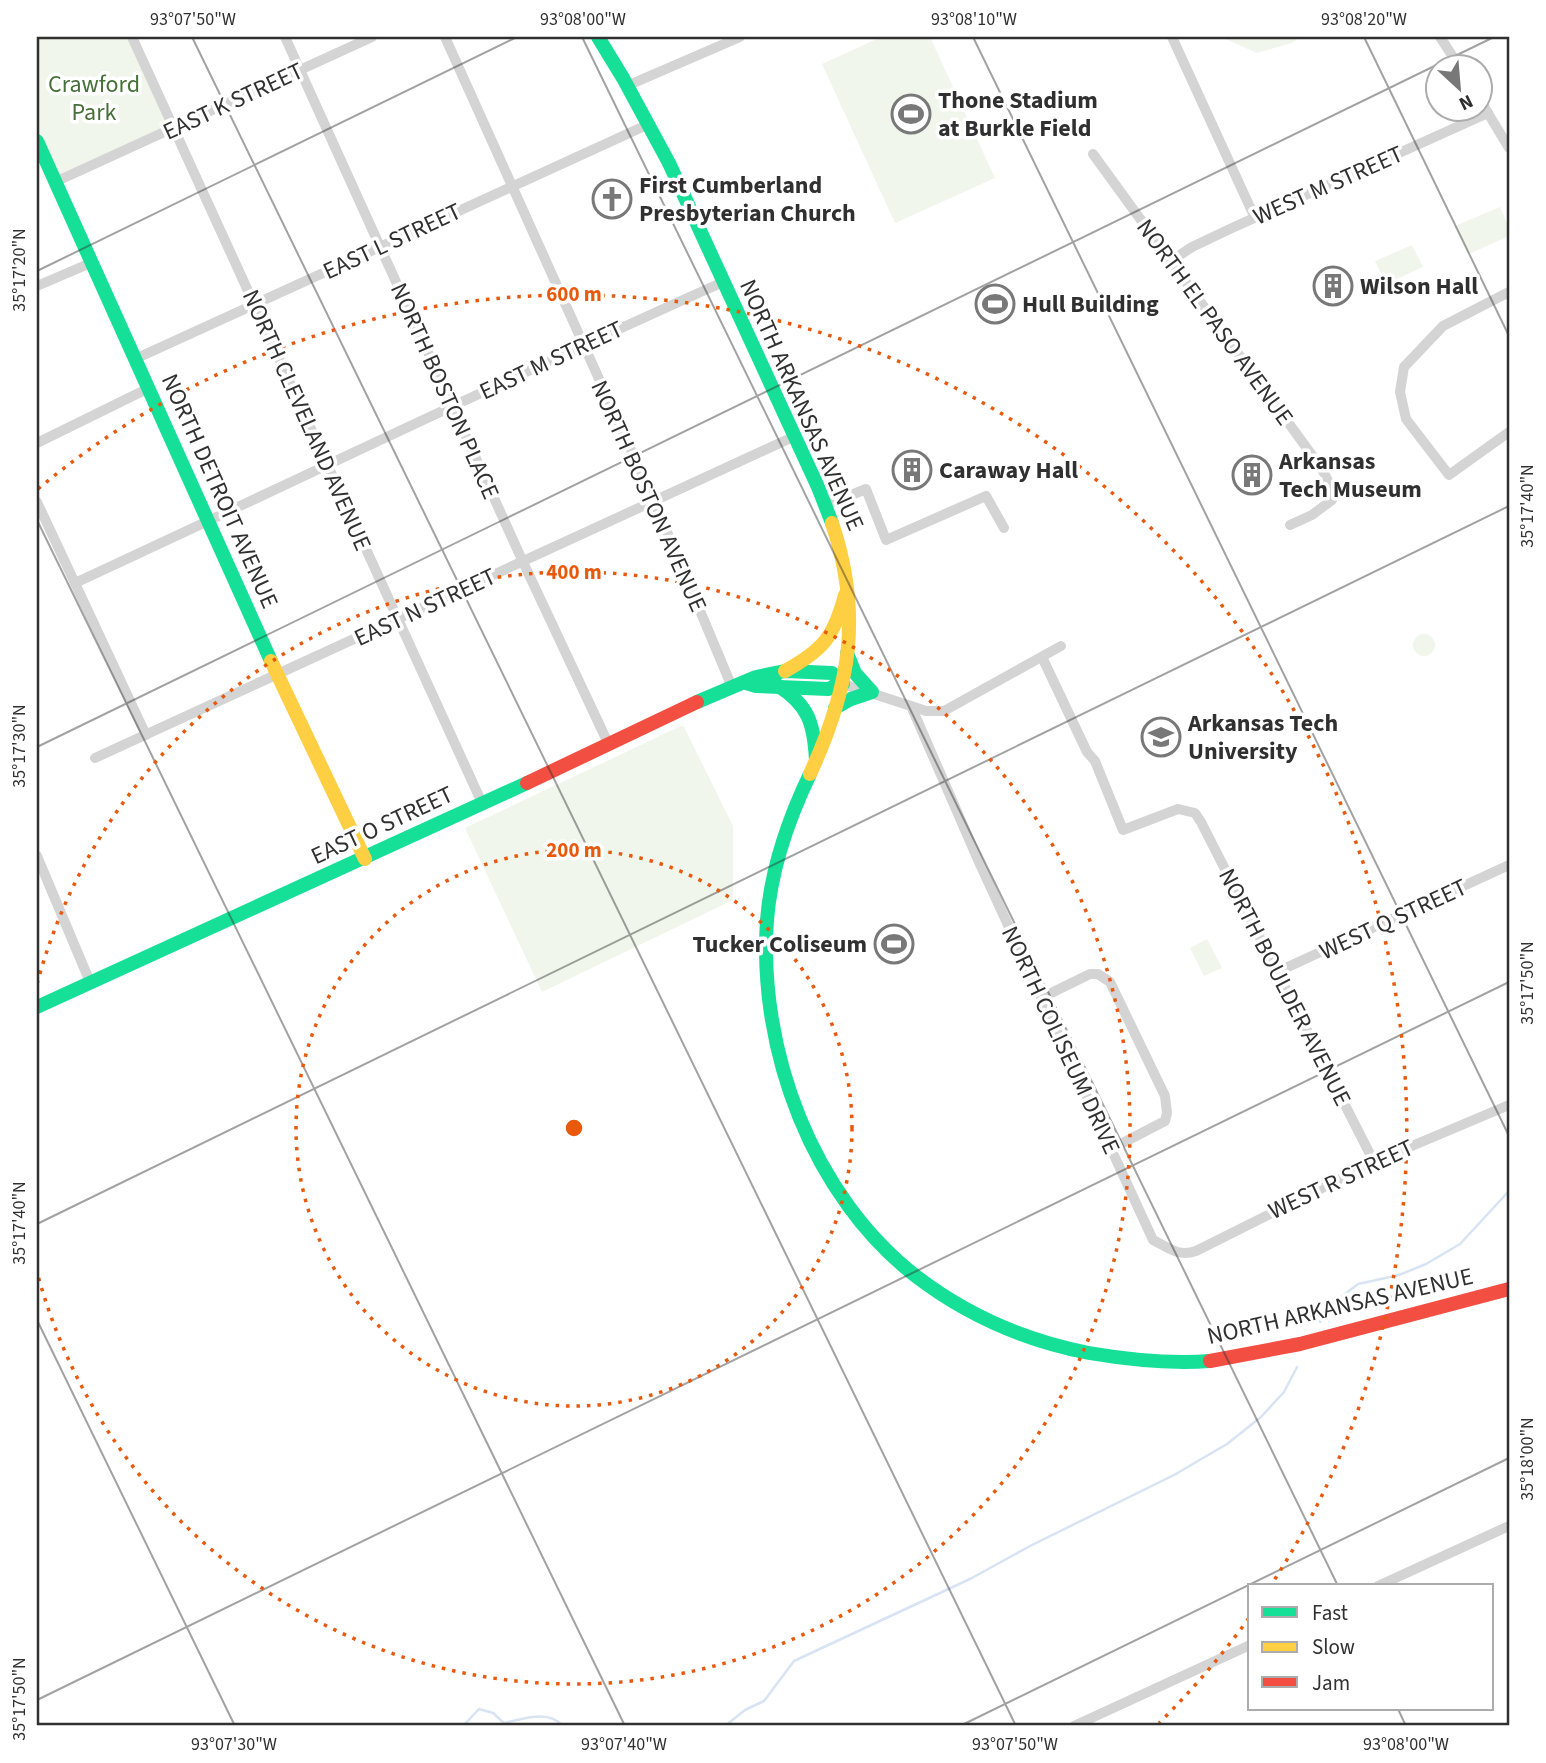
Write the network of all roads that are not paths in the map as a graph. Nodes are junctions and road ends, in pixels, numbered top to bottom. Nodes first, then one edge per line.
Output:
1 (132, 37) edge
2 (285, 37) edge
3 (372, 37) edge
4 (445, 37) edge
5 (598, 37) edge
6 (740, 37) edge
7 (1172, 37) edge
8 (1440, 37) edge
9 (1450, 52) edge
10 (300, 69) junction
11 (629, 85) junction
12 (1468, 122) edge
13 (1493, 122) edge
14 (649, 124) junction
15 (175, 128) junction
16 (37, 141) edge
17 (1509, 148) edge
18 (1093, 154) dead end
19 (55, 182) junction
20 (512, 186) junction
21 (1255, 218) junction
22 (380, 246) junction
23 (1171, 261) junction
24 (93, 262) junction
25 (723, 282) junction
26 (37, 286) edge
27 (1509, 292) edge
28 (254, 304) junction
29 (583, 345) junction
30 (135, 359) junction
31 (149, 388) junction
32 (453, 406) junction
33 (1509, 432) edge
34 (793, 437) junction
35 (37, 443) edge
36 (328, 466) junction
37 (654, 501) junction
38 (37, 502) edge
39 (824, 506) junction
40 (208, 521) junction
41 (1290, 525) dead end
42 (1004, 528) dead end
43 (523, 562) junction
44 (75, 583) junction
45 (847, 586) junction
46 (397, 619) junction
47 (1061, 646) dead end
48 (847, 653) junction
49 (1042, 657) junction
50 (785, 671) junction
51 (277, 675) junction
52 (843, 684) junction
53 (739, 685) junction
54 (777, 685) junction
55 (872, 691) junction
56 (911, 706) junction
57 (835, 708) junction
58 (146, 735) junction
59 (608, 743) junction
60 (95, 758) dead end
61 (816, 760) junction
62 (482, 803) junction
63 (37, 856) edge
64 (365, 859) junction
65 (1509, 865) edge
66 (1277, 972) junction
67 (90, 982) junction
68 (1041, 998) junction
69 (37, 1007) edge
70 (1509, 1105) edge
71 (1111, 1149) junction
72 (1374, 1162) junction
73 (1174, 1252) joint
74 (1509, 1289) edge
75 (1509, 1526) edge
76 (1382, 1584) edge
77 (1248, 1646) edge
78 (1074, 1726) edge

1 - 15 street, NORTH CLEVELAND AVENUE
2 - 10 street, NORTH BOSTON PLACE
3 - 10 street, EAST K STREET
4 - 20 street, NORTH BOSTON AVENUE
5 - 11 main road, NORTH ARKANSAS AVENUE
6 - 11 street
7 - 21 street
8 - 9 street
10 - 15 street, EAST K STREET
10 - 22 street, NORTH BOSTON PLACE
11 - 14 main road, NORTH ARKANSAS AVENUE
12 - 21 street, WEST M STREET
13 - 17 street
14 - 20 street, EAST L STREET
14 - 25 main road, NORTH ARKANSAS AVENUE
15 - 19 street, EAST K STREET
15 - 28 street, NORTH CLEVELAND AVENUE
16 - 19 main road, NORTH DETROIT AVENUE
18 - 23 street, NORTH EL PASO AVENUE
19 - 24 main road, NORTH DETROIT AVENUE
20 - 22 street, EAST L STREET
20 - 29 street, NORTH BOSTON AVENUE
21 - 23 street, WEST M STREET
22 - 28 street, EAST L STREET
22 - 32 street, NORTH BOSTON PLACE
23 - 41 street, NORTH EL PASO AVENUE
24 - 26 street
24 - 30 main road, NORTH DETROIT AVENUE
25 - 29 street, EAST M STREET
25 - 34 main road, NORTH ARKANSAS AVENUE
27 - 33 street
28 - 30 street, EAST L STREET
28 - 36 street, NORTH CLEVELAND AVENUE
29 - 32 street, EAST M STREET
29 - 37 street, NORTH BOSTON AVENUE
30 - 31 main road, NORTH DETROIT AVENUE
31 - 35 street
31 - 40 main road, NORTH DETROIT AVENUE
32 - 36 street, EAST M STREET
32 - 43 street, NORTH BOSTON PLACE
34 - 37 street, EAST N STREET
34 - 39 main road, NORTH ARKANSAS AVENUE
36 - 40 street, EAST M STREET
36 - 46 street, NORTH CLEVELAND AVENUE
37 - 43 street, EAST N STREET
37 - 53 street, NORTH BOSTON AVENUE
38 - 44 street
39 - 42 street
39 - 45 main road, NORTH ARKANSAS AVENUE
40 - 44 street, EAST M STREET
40 - 51 main road, NORTH DETROIT AVENUE
43 - 46 street, EAST N STREET
43 - 59 street, NORTH BOSTON PLACE
44 - 58 street
45 - 48 main road, NORTH ARKANSAS AVENUE
45 - 50 main road
46 - 51 street, EAST N STREET
46 - 62 street, NORTH CLEVELAND AVENUE
47 - 49 street
48 - 52 main road, NORTH ARKANSAS AVENUE
48 - 55 main road
49 - 56 street
49 - 66 street, NORTH BOULDER AVENUE
50 - 52 main road, EAST O STREET
50 - 53 main road, EAST O STREET
51 - 58 street, EAST N STREET
51 - 64 main road, NORTH DETROIT AVENUE
52 - 54 main road, EAST O STREET
52 - 55 street
52 - 57 main road, NORTH ARKANSAS AVENUE
53 - 54 main road, EAST O STREET
53 - 59 main road, EAST O STREET
54 - 61 main road
55 - 56 street
55 - 57 main road
56 - 68 street, NORTH COLISEUM DRIVE
57 - 61 main road, NORTH ARKANSAS AVENUE
58 - 60 street, EAST N STREET
59 - 62 main road, EAST O STREET
61 - 74 main road, NORTH ARKANSAS AVENUE
62 - 64 main road, EAST O STREET
63 - 67 street
64 - 67 main road, EAST O STREET
65 - 66 street, WEST Q STREET
66 - 72 street, NORTH BOULDER AVENUE
67 - 69 main road, EAST O STREET
68 - 71 street, NORTH COLISEUM DRIVE
68 - 71 street
70 - 72 street, WEST R STREET
71 - 73 street, NORTH COLISEUM DRIVE
72 - 73 street, WEST R STREET
75 - 76 street
77 - 78 street

